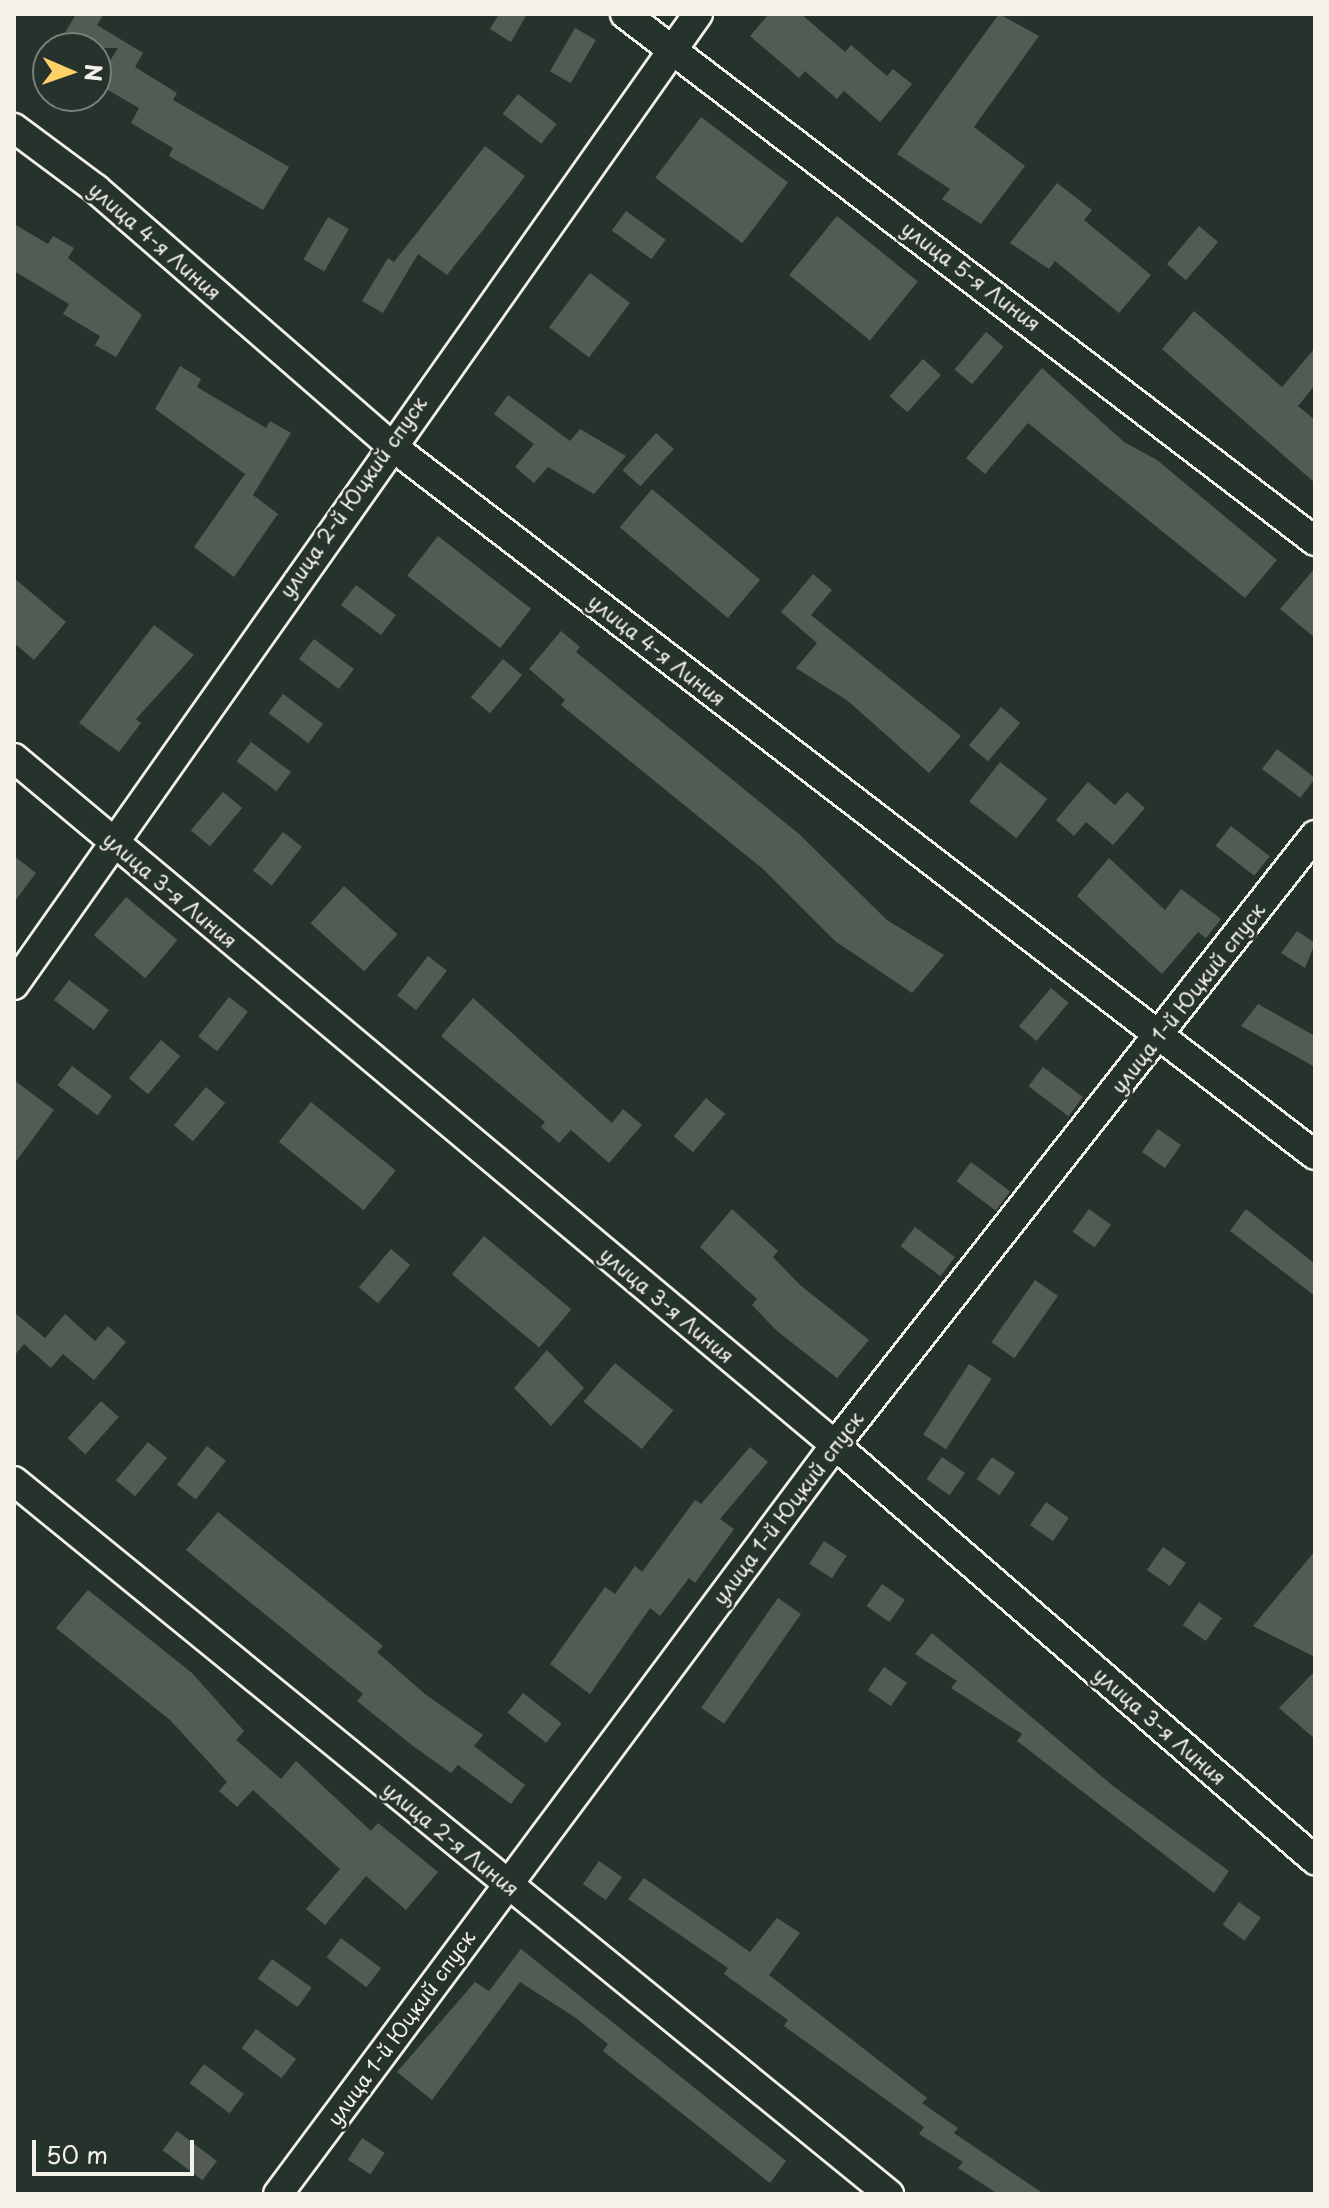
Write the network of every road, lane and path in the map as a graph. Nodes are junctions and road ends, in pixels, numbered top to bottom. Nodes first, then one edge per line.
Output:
1 (625, 14) edge
2 (698, 14) edge
3 (671, 49) junction
4 (14, 128) edge
5 (389, 444) junction
6 (1315, 541) edge
7 (14, 758) edge
8 (1315, 835) edge
9 (113, 843) junction
10 (14, 985) edge
11 (1159, 1038) junction
12 (1315, 1155) edge
13 (835, 1445) junction
14 (14, 1481) edge
15 (1315, 1860) edge
16 (506, 1885) junction
17 (278, 2194) edge
18 (889, 2194) edge

1 - 3 street, улица 5-я Линия
2 - 3 street, улица 2-й Юцкий спуск
3 - 5 street, улица 2-й Юцкий спуск
3 - 6 street, улица 5-я Линия
4 - 5 street, улица 4-я Линия
5 - 9 street, улица 2-й Юцкий спуск
5 - 11 street, улица 4-я Линия
7 - 9 street, улица 3-я Линия
8 - 11 street, улица 1-й Юцкий спуск
9 - 10 street, улица 2-й Юцкий спуск
9 - 13 street, улица 3-я Линия
11 - 12 street, улица 4-я Линия
11 - 13 street, улица 1-й Юцкий спуск
13 - 15 street, улица 3-я Линия
13 - 16 street, улица 1-й Юцкий спуск
14 - 16 street, улица 2-я Линия
16 - 17 street, улица 1-й Юцкий спуск
16 - 18 street, улица 2-я Линия

